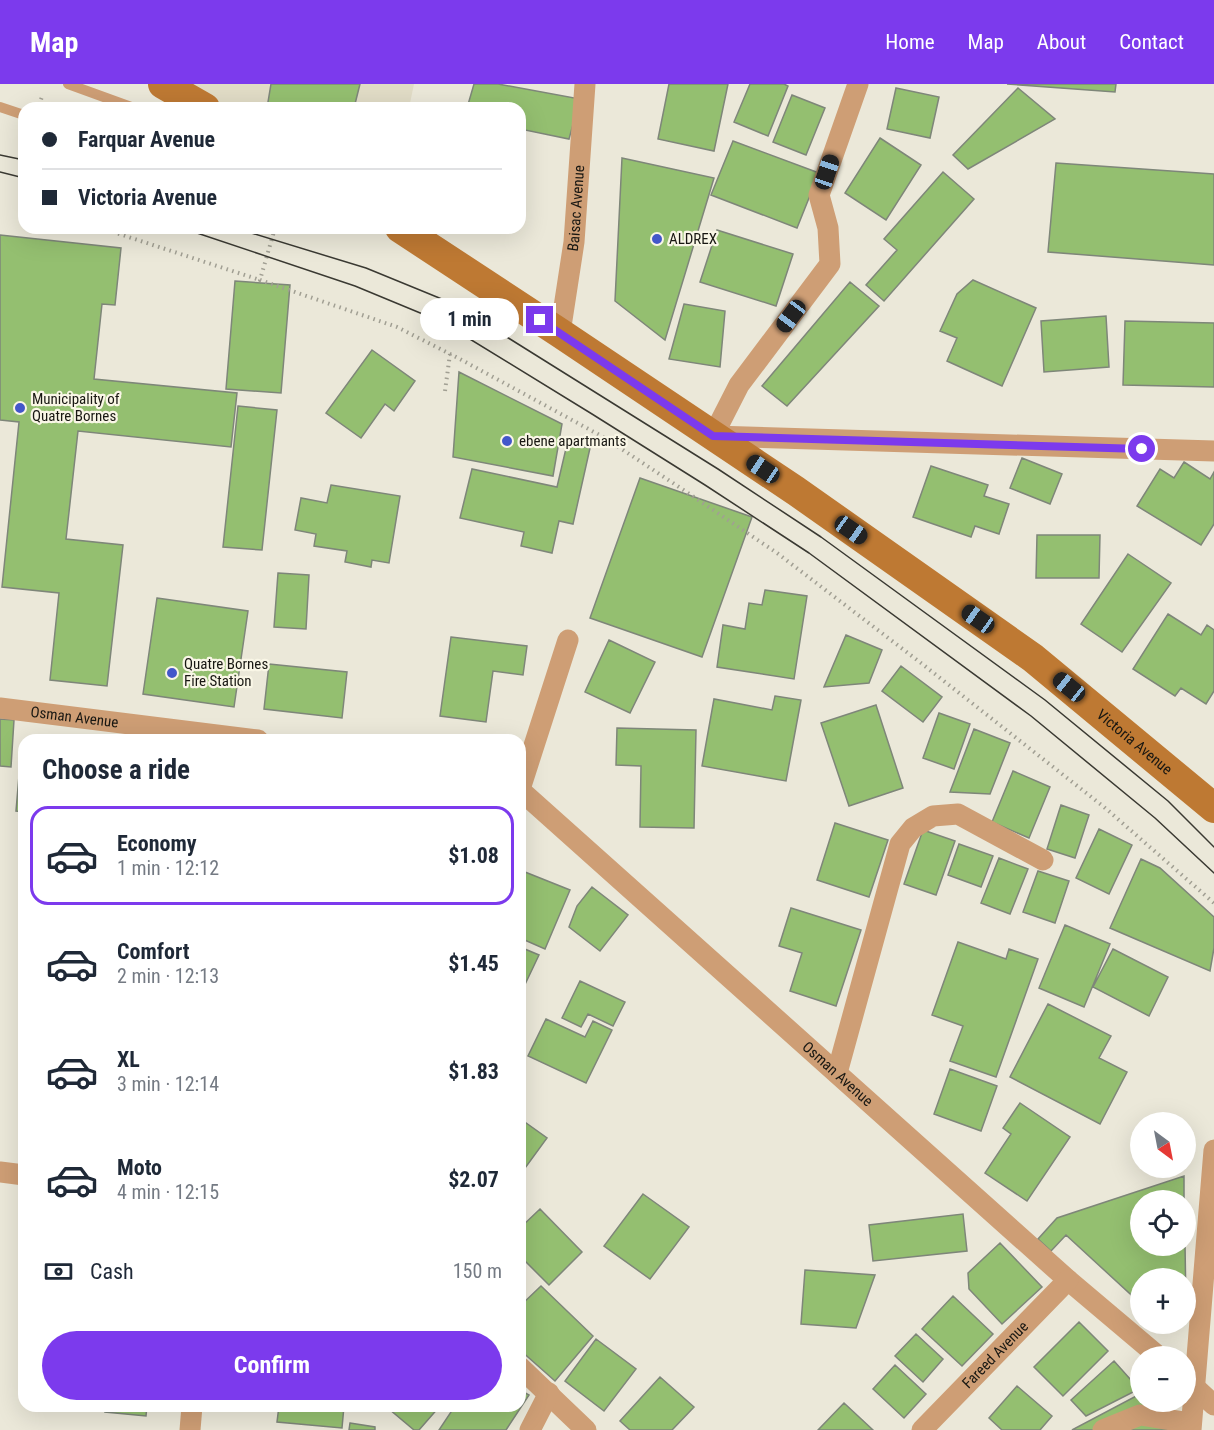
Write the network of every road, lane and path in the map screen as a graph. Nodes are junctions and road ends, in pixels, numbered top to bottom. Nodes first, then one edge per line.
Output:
1 (68, 84) edge
2 (585, 84) edge
3 (858, 84) edge
4 (167, 85) edge
5 (43, 94) dead end
6 (40, 102) edge
7 (118, 102) edge
8 (195, 102) edge
9 (0, 107) edge
10 (18, 113) edge
11 (119, 234) edge
12 (273, 234) edge
13 (409, 234) edge
14 (260, 280) junction
15 (560, 333) junction
16 (450, 354) junction
17 (446, 391) dead end
18 (713, 436) junction
19 (1214, 451) edge
20 (568, 639) dead end
21 (0, 708) edge
22 (210, 734) edge
23 (526, 771) edge
24 (526, 795) edge
25 (1214, 808) edge
26 (1043, 860) dead end
27 (1214, 903) edge
28 (837, 1073) junction
29 (1214, 1150) edge
30 (0, 1172) edge
31 (18, 1174) edge
32 (1068, 1280) junction
33 (1146, 1346) edge
34 (1194, 1346) edge
35 (526, 1372) edge
36 (1196, 1388) edge
37 (549, 1393) junction
38 (1214, 1405) edge
39 (192, 1412) edge
40 (1191, 1426) edge
41 (190, 1430) edge
42 (530, 1430) edge
43 (586, 1430) edge
44 (922, 1430) edge
45 (1103, 1430) edge

1 - 7 lane
2 - 15 street, Baisac Avenue
3 - 18 street
4 - 8 main road
5 - 6 path
9 - 10 lane
11 - 14 path
12 - 14 path
13 - 15 main road, Victoria Avenue
14 - 16 path
15 - 18 main road, Victoria Avenue
16 - 17 path
16 - 27 path
18 - 19 street
18 - 25 main road, Victoria Avenue
20 - 23 street
21 - 22 street, Osman Avenue
24 - 28 street, Osman Avenue
26 - 28 street
28 - 32 street, Osman Avenue
29 - 34 street
30 - 31 street
32 - 33 street, Osman Avenue
32 - 44 street, Fareed Avenue
35 - 37 street
36 - 38 street
37 - 42 street
37 - 43 street
39 - 41 street
40 - 45 street

